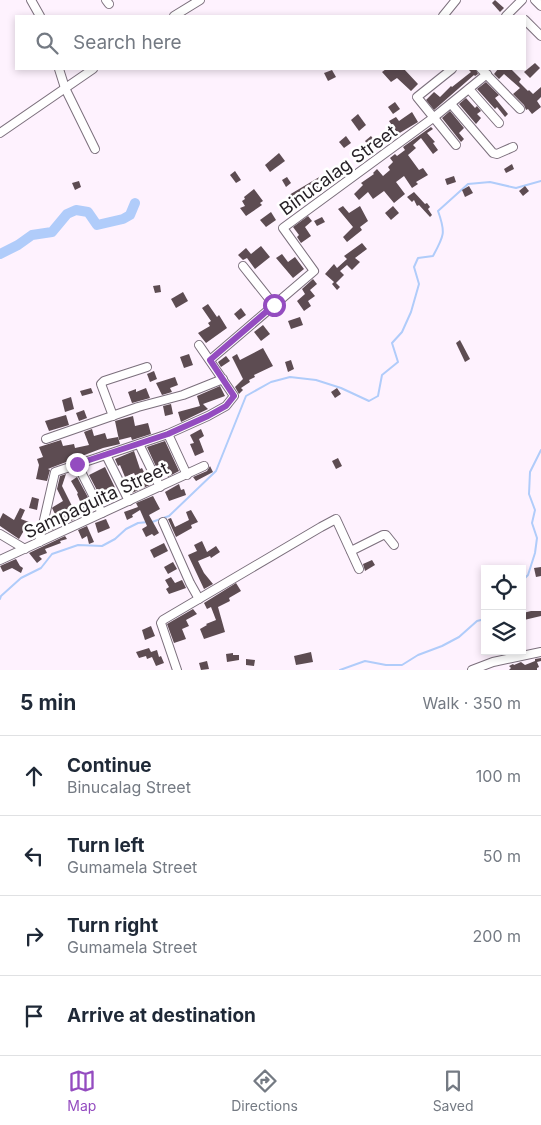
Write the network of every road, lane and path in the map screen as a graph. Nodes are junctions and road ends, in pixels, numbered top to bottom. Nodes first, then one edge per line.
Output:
1 (31, 0) edge
2 (200, 0) edge
3 (456, 0) edge
4 (522, 0) edge
5 (535, 0) edge
6 (541, 6) edge
7 (514, 8) junction
8 (39, 15) edge
9 (176, 15) edge
10 (444, 15) edge
11 (507, 15) edge
12 (521, 15) edge
13 (526, 21) edge
14 (541, 36) edge
15 (58, 70) edge
16 (92, 70) edge
17 (451, 70) edge
18 (484, 72) edge
19 (65, 88) junction
20 (469, 89) junction
21 (451, 104) junction
22 (520, 109) dead end
23 (433, 118) junction
24 (499, 123) dead end
25 (0, 133) edge
26 (456, 145) dead end
27 (513, 147) dead end
28 (95, 149) dead end
29 (243, 266) dead end
30 (274, 305) junction
31 (199, 345) dead end
32 (210, 360) junction
33 (148, 367) dead end
34 (223, 379) junction
35 (113, 416) junction
36 (168, 434) junction
37 (46, 439) dead end
38 (139, 444) junction
39 (106, 455) junction
40 (77, 464) junction
41 (204, 466) dead end
42 (187, 475) junction
43 (160, 487) junction
44 (129, 501) junction
45 (102, 513) junction
46 (163, 522) dead end
47 (0, 534) edge
48 (39, 542) junction
49 (394, 545) dead end
50 (25, 549) junction
51 (351, 551) junction
52 (0, 560) edge
53 (359, 569) dead end
54 (199, 599) junction
55 (541, 652) edge
56 (493, 662) junction
57 (177, 670) edge
58 (472, 670) edge
59 (498, 670) edge

1 - 8 street
2 - 9 street
3 - 10 street
4 - 7 street
5 - 6 street
7 - 11 street
7 - 12 street
13 - 14 street
15 - 19 street
16 - 19 street
17 - 23 street
18 - 20 street, Binucalag Street
18 - 22 street
19 - 25 street
19 - 28 street
20 - 21 street, Binucalag Street
20 - 24 street
21 - 23 street, Binucalag Street
21 - 27 street
23 - 26 street
23 - 30 street, Binucalag Street
29 - 30 street
30 - 32 street, Binucalag Street
31 - 32 street
32 - 34 street
33 - 35 street
34 - 35 street
34 - 36 street
35 - 37 street
36 - 38 street
36 - 42 street
38 - 39 street
38 - 43 street
39 - 40 street
39 - 44 street
40 - 45 street
40 - 48 street
41 - 42 street, Sampaguita Street
42 - 43 street, Sampaguita Street
43 - 44 street, Sampaguita Street
44 - 45 street, Sampaguita Street
45 - 48 street, Sampaguita Street
46 - 54 street
47 - 50 street
48 - 50 street, Sampaguita Street
49 - 51 street
50 - 52 street, Sampaguita Street
51 - 53 street
51 - 54 street
54 - 57 street
55 - 56 street
56 - 58 street
56 - 59 street

